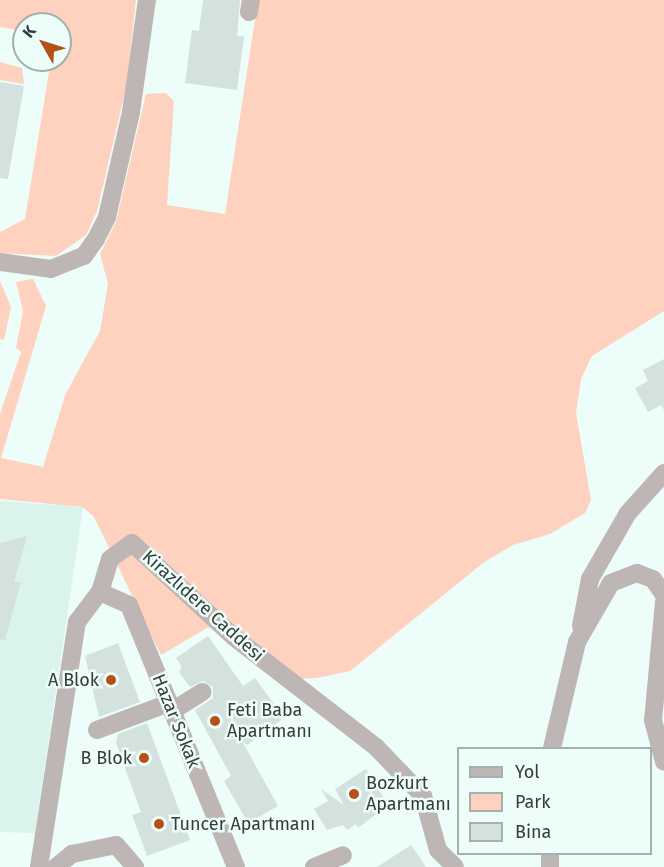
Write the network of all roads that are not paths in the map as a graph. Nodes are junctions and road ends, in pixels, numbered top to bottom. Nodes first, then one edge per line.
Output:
1 (147, 0) edge
2 (0, 262) edge
3 (664, 473) edge
4 (100, 592) junction
5 (664, 595) edge
6 (664, 602) edge
7 (577, 642) junction
8 (203, 692) dead end
9 (171, 707) junction
10 (97, 730) dead end
11 (552, 747) edge
12 (664, 761) edge
13 (343, 855) dead end
14 (39, 867) edge
15 (56, 867) edge
16 (135, 867) edge
17 (236, 867) edge
18 (314, 867) edge
19 (455, 867) edge

1 - 2 street
3 - 7 street
4 - 9 street, Hazar Sokak
4 - 14 street, Kirazlıdere Caddesi
4 - 19 street, Kirazlıdere Caddesi
5 - 7 street
6 - 12 street
7 - 11 street
8 - 9 street
9 - 10 street
9 - 17 street, Hazar Sokak
13 - 18 street
15 - 16 street

